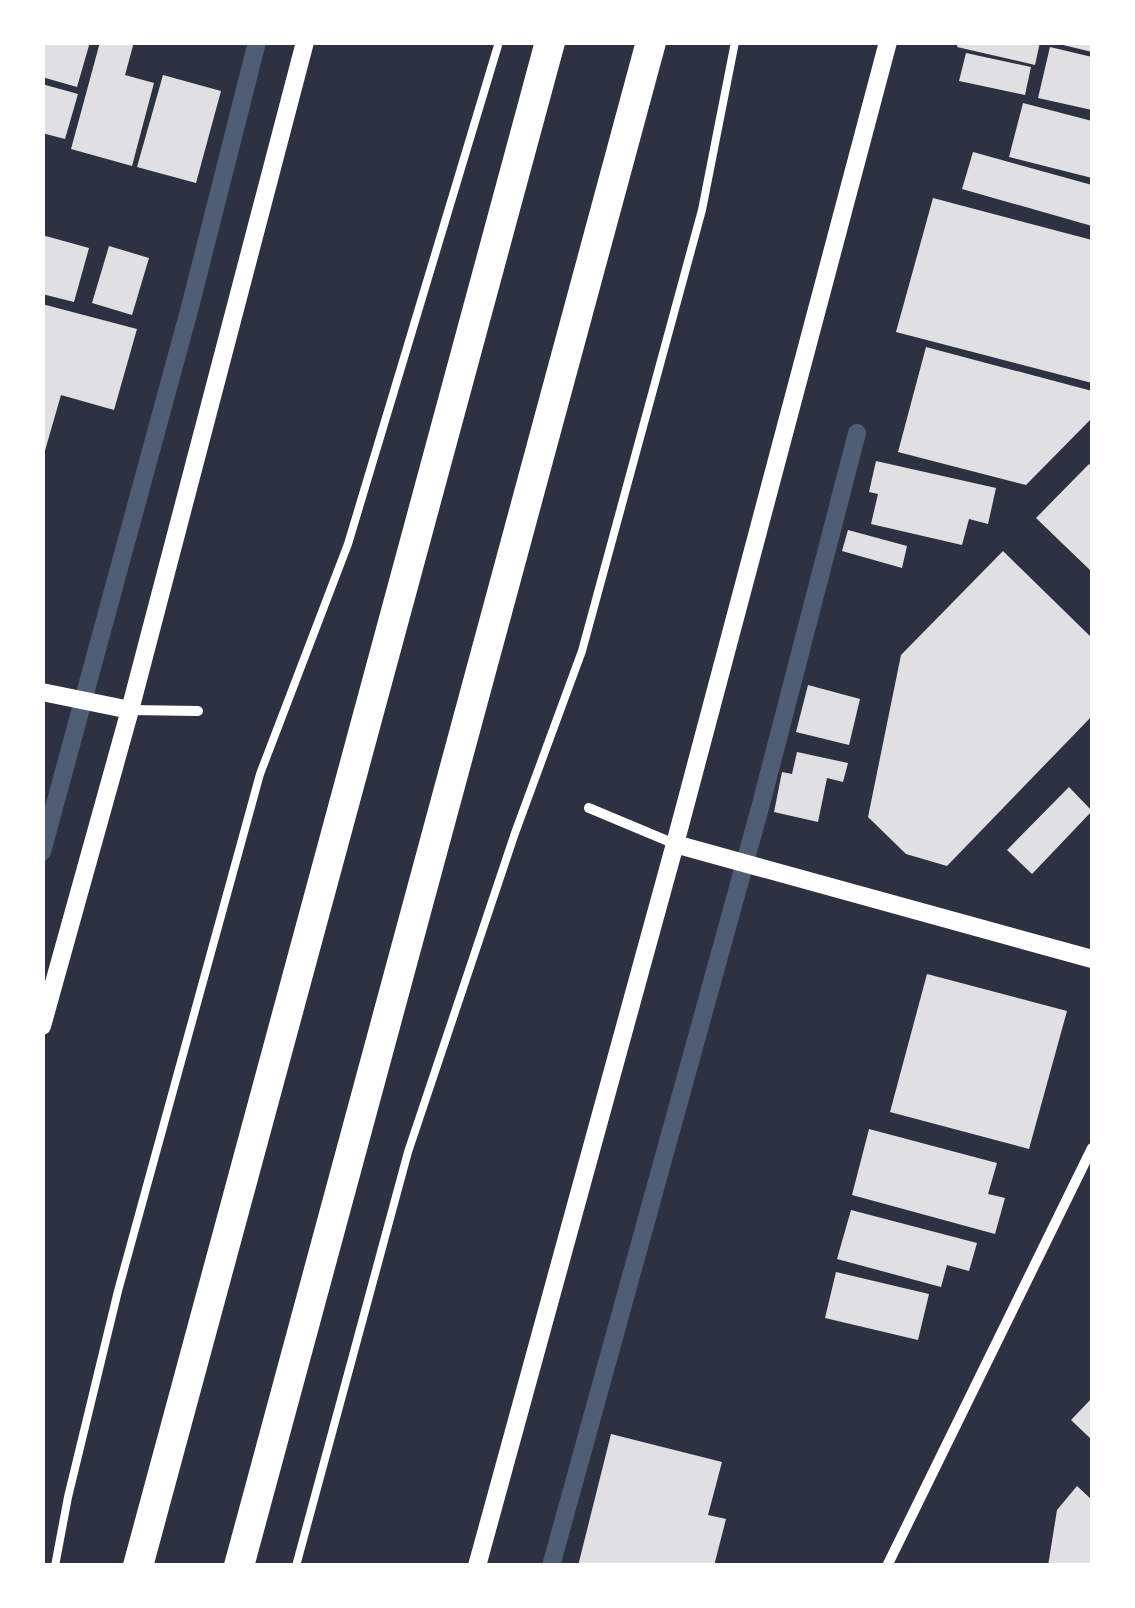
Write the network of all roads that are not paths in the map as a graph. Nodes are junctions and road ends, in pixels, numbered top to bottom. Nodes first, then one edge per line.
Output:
1 (305, 42) edge
2 (499, 42) edge
3 (550, 42) edge
4 (651, 42) edge
5 (735, 42) edge
6 (888, 42) edge
7 (42, 692) edge
8 (130, 710) junction
9 (198, 710) dead end
10 (589, 808) dead end
11 (675, 844) junction
12 (1092, 959) edge
13 (42, 1026) edge
14 (1092, 1148) edge
15 (55, 1566) edge
16 (138, 1566) edge
17 (239, 1566) edge
18 (296, 1566) edge
19 (477, 1566) edge
20 (887, 1566) edge

1 - 8 street
2 - 15 lane
3 - 16 highway
4 - 17 highway
5 - 18 lane
6 - 11 street
7 - 8 street
8 - 9 street
8 - 13 street
10 - 11 street
11 - 12 street
11 - 19 street
14 - 20 street

